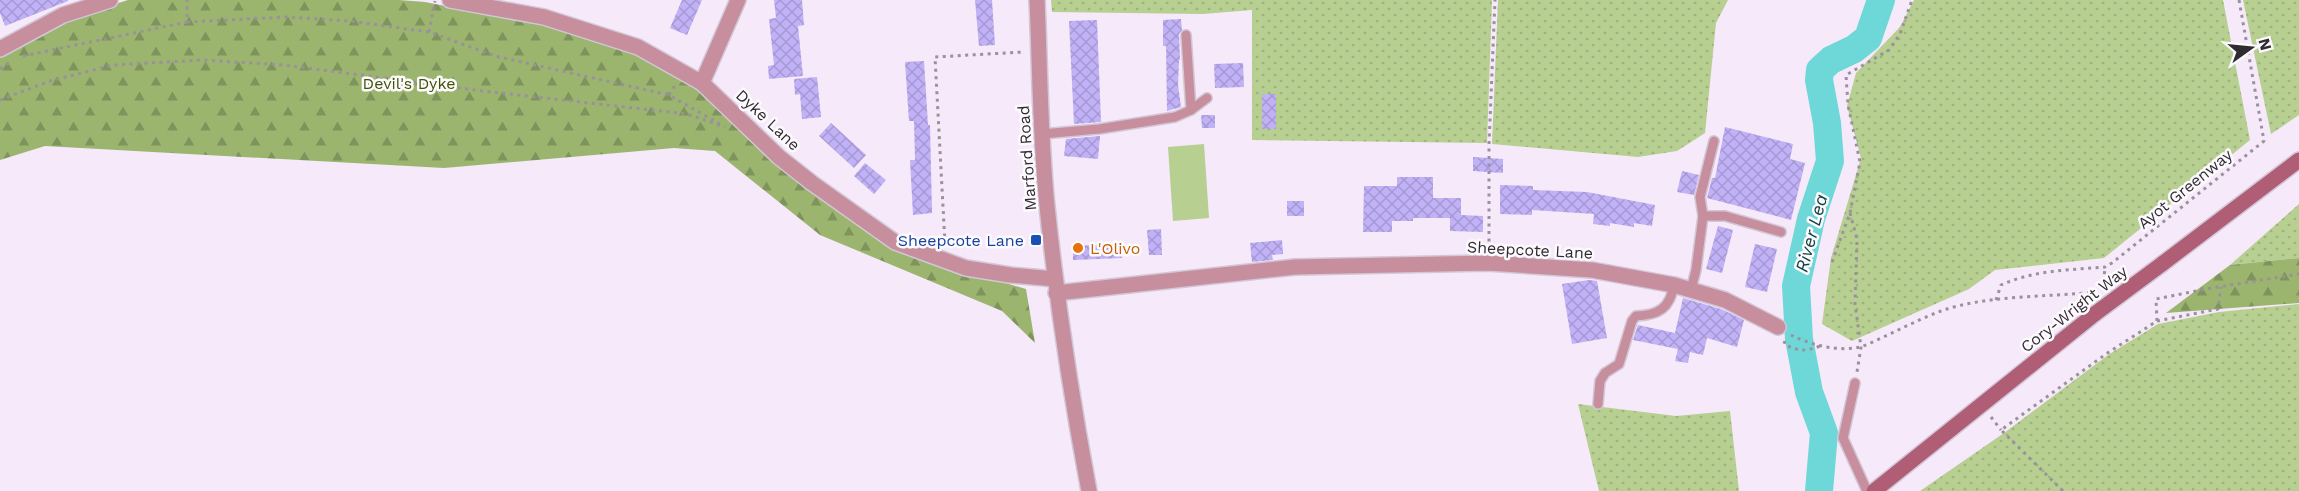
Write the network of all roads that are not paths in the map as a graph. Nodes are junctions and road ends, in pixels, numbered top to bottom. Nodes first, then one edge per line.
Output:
1 (110, 0) edge
2 (450, 0) edge
3 (738, 0) edge
4 (1037, 0) edge
5 (1186, 35) dead end
6 (0, 49) edge
7 (702, 83) junction
8 (1207, 98) dead end
9 (1191, 110) junction
10 (1042, 134) junction
11 (1714, 141) dead end
12 (2299, 160) edge
13 (1703, 216) junction
14 (1781, 232) dead end
15 (1674, 285) junction
16 (1055, 286) junction
17 (1690, 290) junction
18 (1778, 327) dead end
19 (1855, 383) road end
20 (1598, 404) dead end
21 (1089, 491) edge
22 (1867, 491) edge
23 (1874, 491) edge

1 - 6 street
2 - 7 street, Dyke Lane
3 - 7 street
4 - 10 street, Marford Road
5 - 9 lane
7 - 16 street, Dyke Lane
8 - 9 lane
9 - 10 lane
10 - 16 street, Marford Road
11 - 13 lane
12 - 23 main road, Cory-Wright Way, bridge
13 - 14 lane
13 - 17 lane
15 - 16 street, Sheepcote Lane
15 - 17 street, Sheepcote Lane
15 - 20 lane
16 - 21 street, Marford Road
17 - 18 street, Sheepcote Lane
19 - 22 lane

